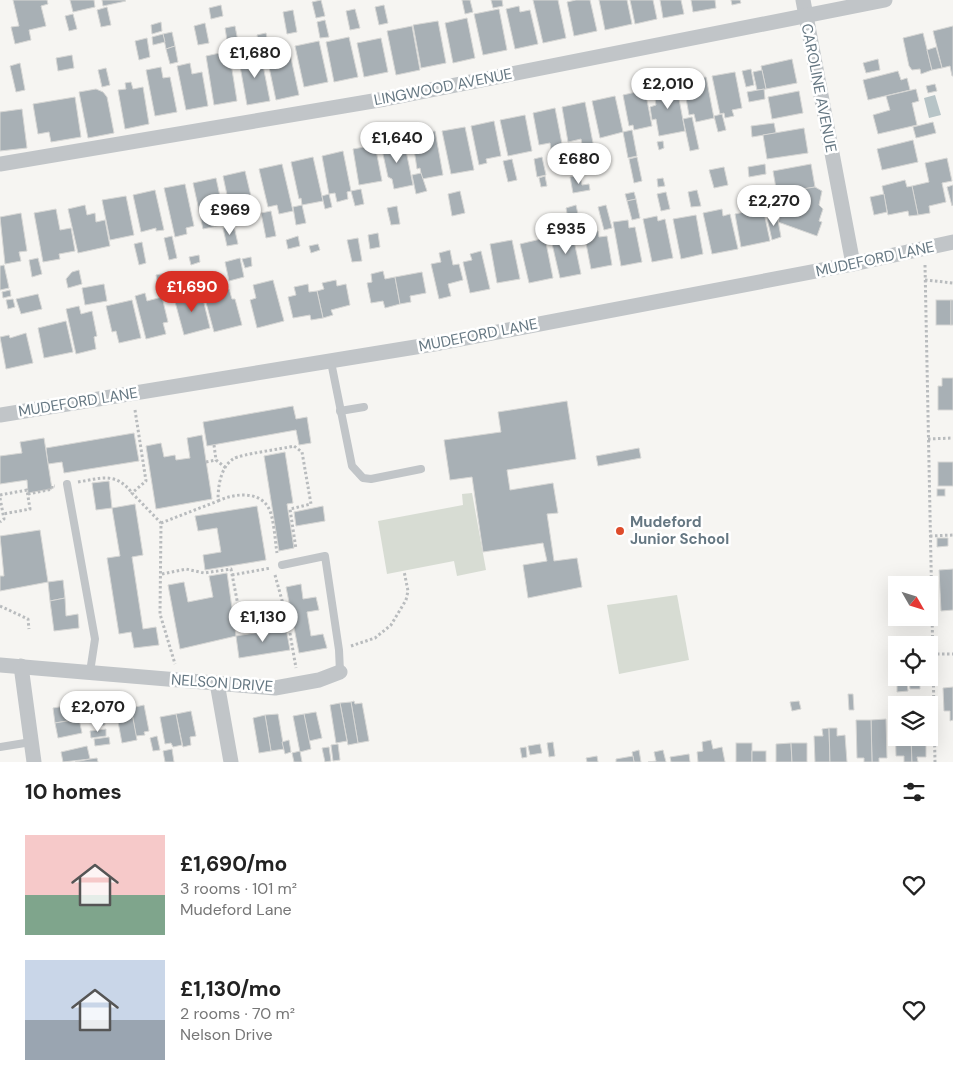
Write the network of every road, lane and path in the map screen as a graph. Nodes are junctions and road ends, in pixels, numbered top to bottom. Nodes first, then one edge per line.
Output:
1 (803, 0) edge
2 (885, 0) edge
3 (805, 16) junction
4 (0, 164) edge
5 (953, 242) edge
6 (924, 249) junction
7 (853, 264) junction
8 (925, 280) junction
9 (953, 283) edge
10 (331, 362) junction
11 (133, 393) junction
12 (364, 407) dead end
13 (340, 411) junction
14 (0, 415) edge
15 (953, 438) edge
16 (928, 439) junction
17 (214, 444) dead end
18 (216, 460) junction
19 (206, 462) dead end
20 (226, 468) junction
21 (421, 470) dead end
22 (67, 484) dead end
23 (0, 496) edge
24 (218, 502) junction
25 (3, 514) junction
26 (0, 522) edge
27 (161, 523) junction
28 (953, 535) edge
29 (930, 536) junction
30 (298, 562) junction
31 (280, 566) junction
32 (273, 567) junction
33 (404, 571) dead end
34 (162, 574) junction
35 (232, 575) junction
36 (0, 606) edge
37 (288, 622) junction
38 (29, 629) dead end
39 (932, 636) edge
40 (339, 650) junction
41 (938, 654) edge
42 (953, 654) edge
43 (0, 665) edge
44 (21, 666) junction
45 (90, 672) junction
46 (340, 672) joint
47 (179, 679) junction
48 (217, 683) junction
49 (298, 684) junction
50 (933, 686) edge
51 (31, 742) junction
52 (0, 746) edge
53 (34, 762) edge
54 (231, 762) edge
55 (935, 762) edge

1 - 3 street, CAROLINE AVENUE
2 - 3 street, LINGWOOD AVENUE
3 - 4 street, LINGWOOD AVENUE
3 - 7 street, CAROLINE AVENUE
5 - 6 street, MUDEFORD LANE
6 - 7 street, MUDEFORD LANE
6 - 8 path
7 - 10 street, MUDEFORD LANE
8 - 9 path
8 - 16 path
10 - 11 street, MUDEFORD LANE
10 - 13 lane
11 - 14 street, MUDEFORD LANE
11 - 27 path
12 - 13 lane
13 - 21 lane
15 - 16 path
16 - 29 path
17 - 18 path
18 - 19 path
18 - 20 path
20 - 24 path
20 - 30 path
22 - 45 lane
23 - 25 path
23 - 25 path
24 - 27 path
24 - 31 path
25 - 26 path
27 - 34 path
28 - 29 path
29 - 39 path
30 - 31 lane, NELSON DRIVE
30 - 40 lane, NELSON DRIVE
31 - 32 path
32 - 35 path
32 - 37 path
33 - 40 path
34 - 35 path
34 - 47 path
35 - 37 path
36 - 38 path
37 - 49 path
40 - 46 lane, NELSON DRIVE
41 - 42 path
43 - 44 street, NELSON DRIVE
44 - 45 street, NELSON DRIVE
44 - 51 street
45 - 47 street, NELSON DRIVE
46 - 49 street, NELSON DRIVE
47 - 48 street, NELSON DRIVE
48 - 49 street, NELSON DRIVE
48 - 54 street
50 - 55 path
51 - 52 lane
51 - 53 street

